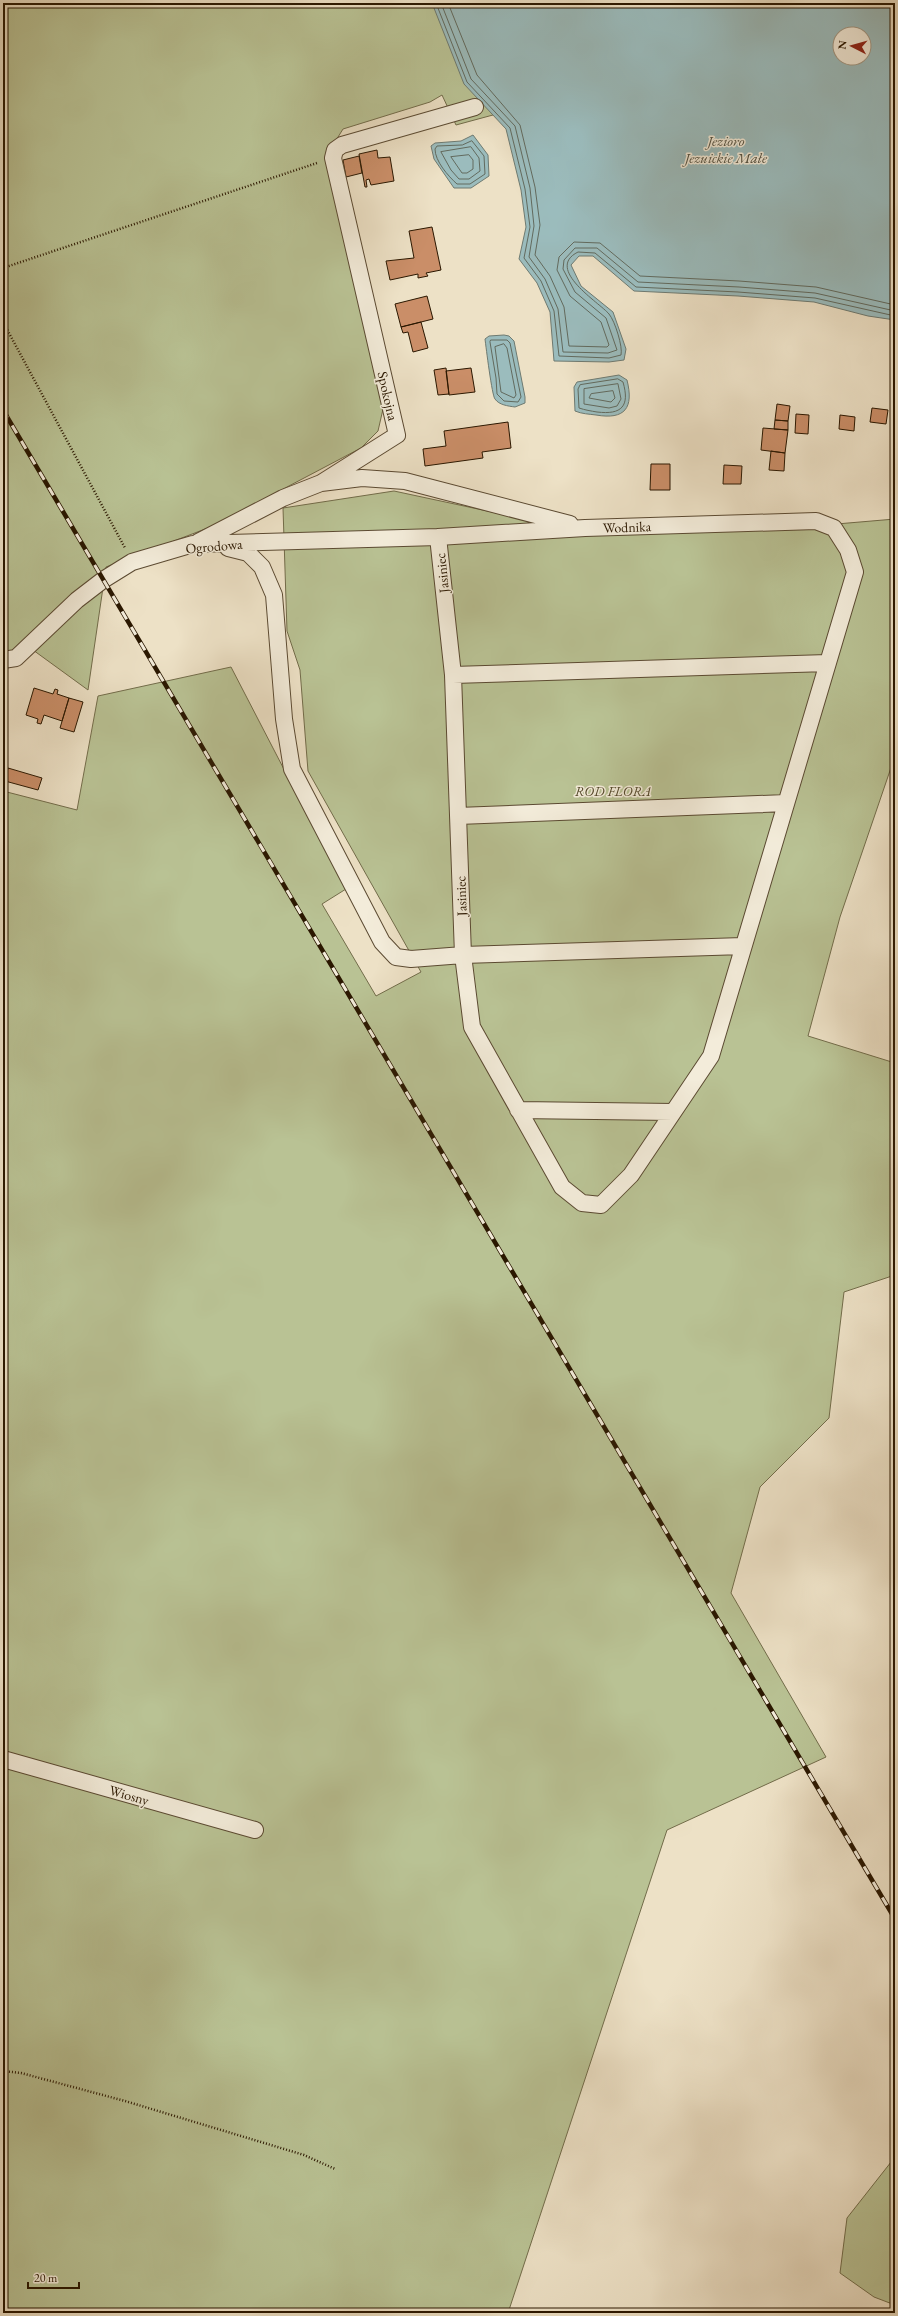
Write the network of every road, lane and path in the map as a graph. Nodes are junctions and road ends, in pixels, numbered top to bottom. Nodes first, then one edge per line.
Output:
1 (475, 106) dead end
2 (333, 158) junction
3 (3, 268) edge
4 (3, 322) edge
5 (322, 483) junction
6 (585, 528) junction
7 (438, 537) junction
8 (193, 544) junction
9 (132, 562) junction
10 (3, 660) edge
11 (828, 663) junction
12 (453, 676) junction
13 (786, 803) junction
14 (458, 816) junction
15 (743, 946) junction
16 (463, 955) junction
17 (518, 1110) junction
18 (674, 1112) junction
19 (3, 1759) edge
20 (255, 1830) dead end
21 (3, 2071) edge
22 (335, 2170) dead end

1 - 2 street
2 - 3 path
2 - 5 street, Spokojna
4 - 9 path
5 - 6 street
5 - 8 street
6 - 7 street, Wodnika
6 - 11 street, Wodnika
7 - 8 street, Ogrodowa
7 - 12 street, Jasiniec
8 - 9 street, Ogrodowa
8 - 16 street
9 - 10 street, Ogrodowa
11 - 12 street
11 - 13 street
12 - 14 street, Jasiniec
13 - 14 street
13 - 15 street
14 - 16 street, Jasiniec
15 - 16 street
15 - 18 street
16 - 17 street, Jasiniec
17 - 18 street
17 - 18 street, Jasiniec
19 - 20 street, Wiosny
21 - 22 path

